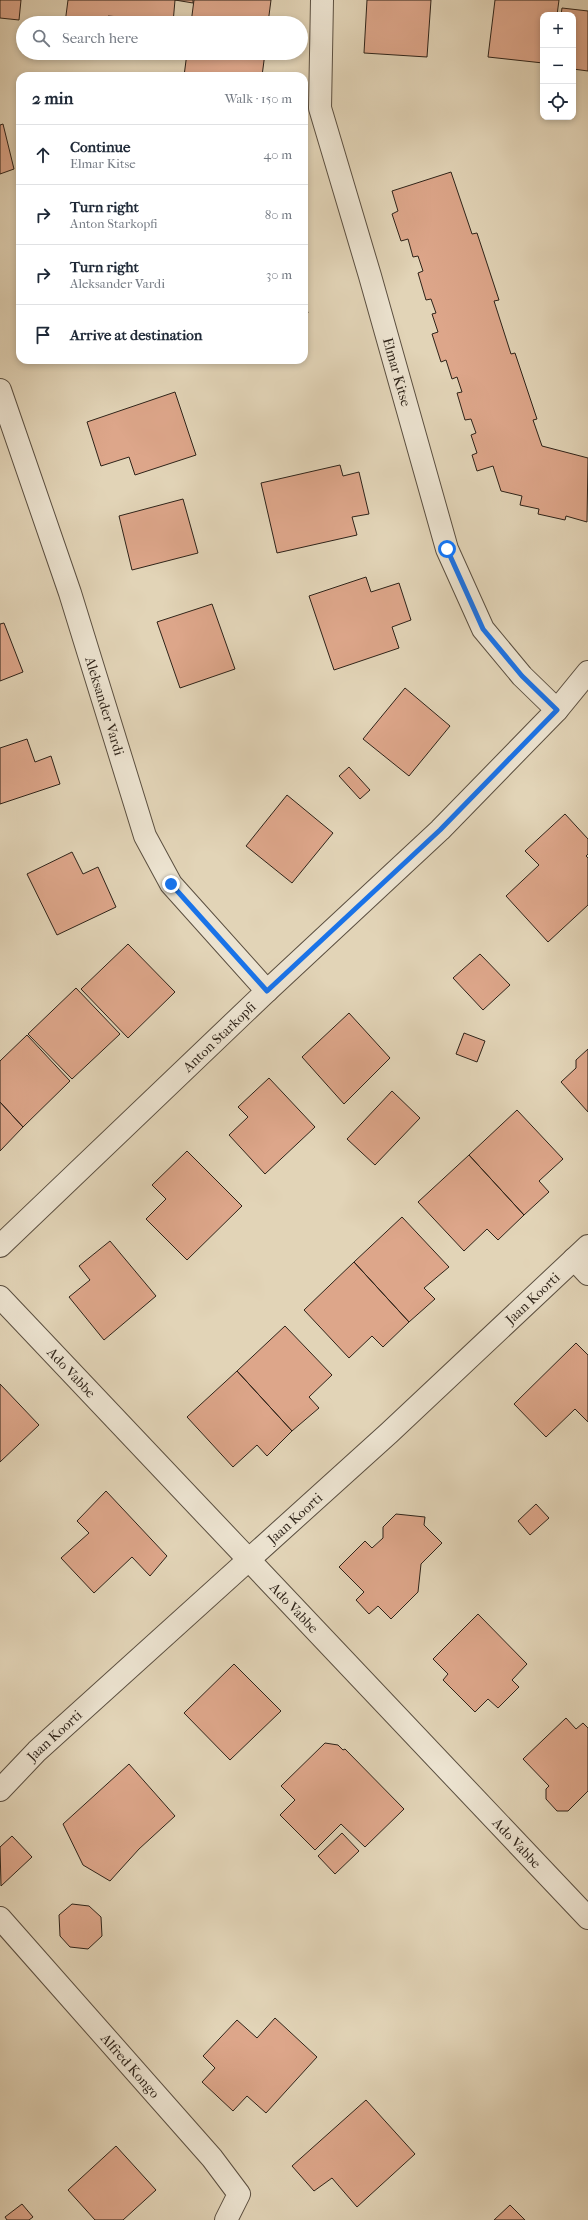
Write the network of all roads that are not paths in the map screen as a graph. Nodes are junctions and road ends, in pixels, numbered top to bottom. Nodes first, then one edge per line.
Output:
1 (322, 0) edge
2 (0, 390) edge
3 (588, 672) edge
4 (557, 710) junction
5 (267, 991) junction
6 (0, 1246) edge
7 (583, 1259) edge
8 (0, 1297) edge
9 (249, 1560) junction
10 (0, 1790) edge
11 (0, 1918) edge
12 (588, 1918) edge
13 (226, 2220) edge

1 - 4 street, Elmar Kitse
2 - 5 street, Aleksander Vardi
3 - 4 street, Anton Starkopfi
4 - 5 street, Anton Starkopfi
5 - 6 street, Anton Starkopfi
7 - 9 street, Jaan Koorti
8 - 9 street, Ado Vabbe
9 - 10 street, Jaan Koorti
9 - 12 street, Ado Vabbe
11 - 13 street, Alfred Kongo

